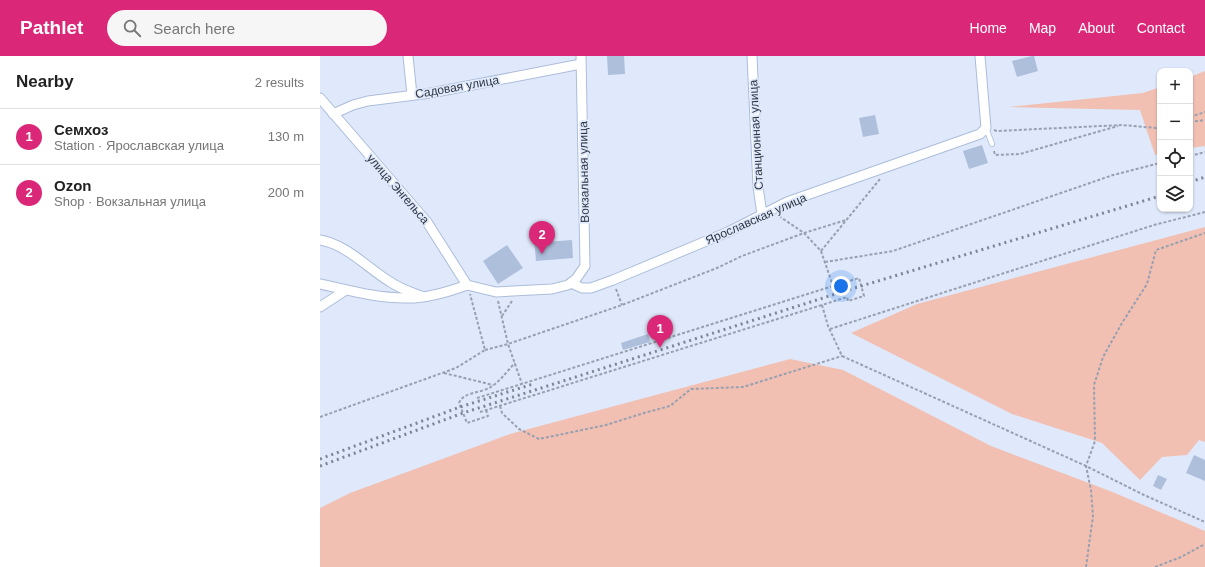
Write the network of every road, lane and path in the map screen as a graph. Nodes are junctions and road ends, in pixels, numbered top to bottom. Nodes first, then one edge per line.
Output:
1 (408, 56) edge
2 (752, 56) edge
3 (980, 56) edge
4 (581, 60) edge
5 (412, 95) junction
6 (320, 98) edge
7 (320, 111) edge
8 (332, 112) junction
9 (1205, 112) edge
10 (1193, 116) edge
11 (1205, 120) edge
12 (1193, 122) edge
13 (1122, 125) junction
14 (986, 128) junction
15 (1157, 128) edge
16 (992, 144) joint
17 (1205, 152) edge
18 (1193, 155) edge
19 (893, 164) junction
20 (1157, 164) edge
21 (1205, 212) edge
22 (764, 213) junction
23 (846, 220) junction
24 (804, 233) junction
25 (1205, 233) edge
26 (320, 240) edge
27 (821, 251) junction
28 (825, 262) junction
29 (612, 280) junction
30 (571, 283) junction
31 (320, 284) edge
32 (467, 285) junction
33 (833, 286) junction
34 (346, 290) junction
35 (519, 291) junction
36 (496, 292) junction
37 (422, 297) junction
38 (622, 305) junction
39 (822, 305) junction
40 (320, 307) edge
41 (502, 316) junction
42 (830, 329) junction
43 (508, 344) junction
44 (485, 350) junction
45 (842, 356) junction
46 (515, 363) junction
47 (443, 373) junction
48 (522, 384) junction
49 (493, 385) junction
50 (477, 398) dead end
51 (500, 406) junction
52 (486, 410) junction
53 (480, 412) dead end
54 (320, 417) edge
55 (1086, 466) junction
56 (1205, 522) edge
57 (1205, 544) edge
58 (1086, 567) edge
59 (1155, 567) edge

1 - 5 street
2 - 22 street, Станционная улица
3 - 14 street
4 - 5 street, Садовая улица
4 - 30 street, Вокзальная улица
5 - 8 street, Садовая улица
6 - 8 street, улица Энгельса
7 - 8 street, Садовая улица
8 - 32 street, улица Энгельса
9 - 10 path
11 - 12 path
13 - 14 path
13 - 15 path
13 - 16 path
14 - 16 lane
14 - 19 street, Ярославская улица
17 - 18 path
19 - 22 street, Ярославская улица
19 - 23 path
20 - 28 path
21 - 42 path
22 - 24 path
22 - 29 street, Ярославская улица
23 - 24 path
23 - 27 path
24 - 27 path
24 - 38 path
25 - 55 path
26 - 37 street
27 - 28 path
28 - 33 path
29 - 30 street, Ярославская улица
29 - 38 path
30 - 35 street
31 - 34 street
32 - 36 street
32 - 37 street
32 - 44 path
33 - 39 path
33 - 48 path
34 - 37 street
34 - 40 street
35 - 36 street
35 - 41 path
36 - 41 path
38 - 43 path
39 - 42 path
39 - 51 path
41 - 43 path
42 - 45 path
43 - 44 path
43 - 46 path
44 - 47 path
45 - 51 path
45 - 55 path
46 - 48 path
46 - 49 path
47 - 49 path
47 - 54 path
48 - 50 path
49 - 52 path
51 - 52 path
52 - 53 path
55 - 56 path
55 - 58 path
57 - 59 path

